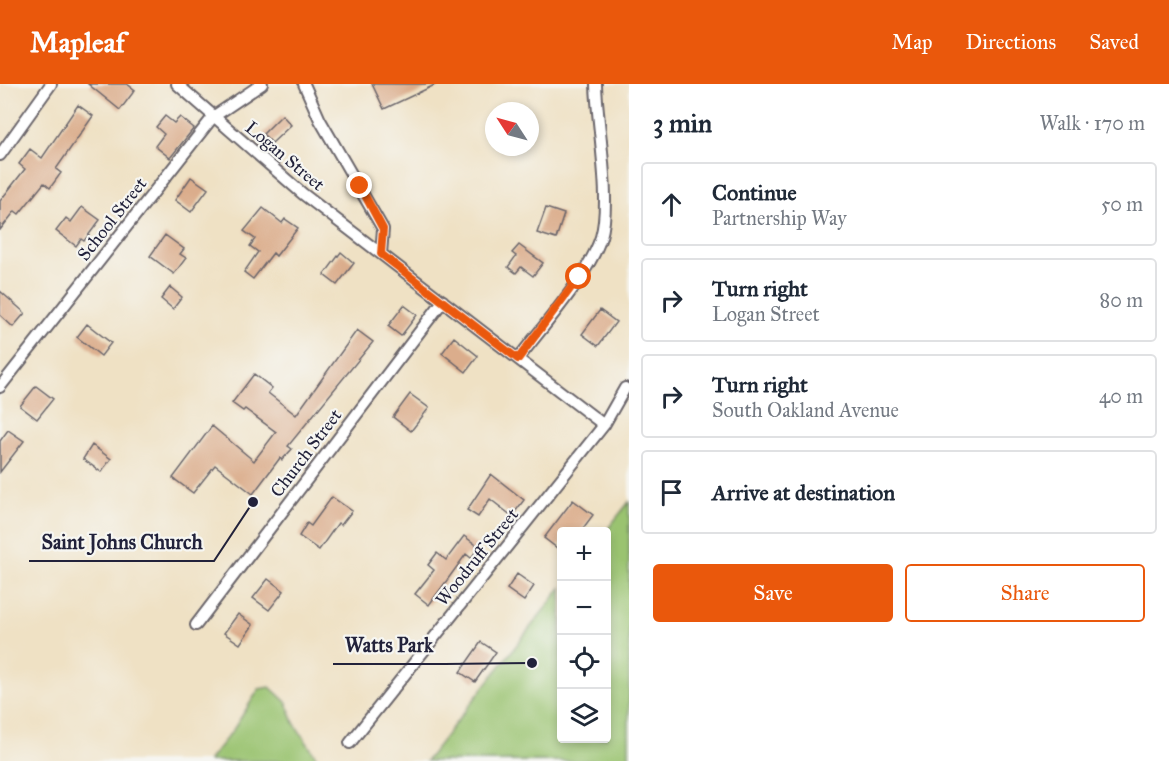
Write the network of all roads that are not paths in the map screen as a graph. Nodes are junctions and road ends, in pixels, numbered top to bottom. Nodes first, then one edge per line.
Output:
1 (51, 84) edge
2 (177, 84) edge
3 (262, 84) edge
4 (304, 84) edge
5 (596, 84) edge
6 (213, 117) junction
7 (0, 155) edge
8 (381, 254) junction
9 (443, 301) junction
10 (518, 359) junction
11 (0, 387) edge
12 (625, 388) dead end
13 (604, 425) junction
14 (196, 625) dead end
15 (350, 743) dead end

1 - 7 street
2 - 6 street, Logan Street
3 - 6 street, School Street
4 - 8 street
5 - 10 street
6 - 8 street, Logan Street
6 - 11 street, School Street
8 - 9 street, Logan Street
9 - 10 street, Logan Street
9 - 14 street, Church Street
10 - 13 street, Logan Street
12 - 13 street, Woodruff Street
13 - 15 street, Woodruff Street

